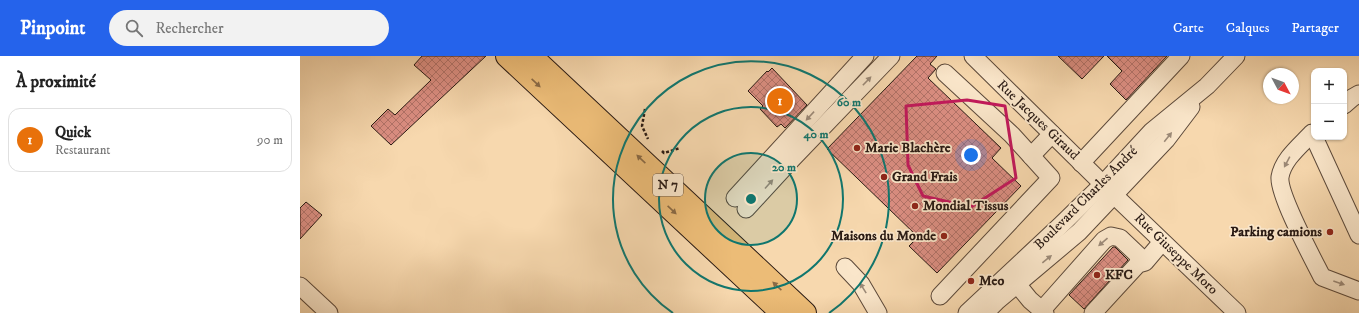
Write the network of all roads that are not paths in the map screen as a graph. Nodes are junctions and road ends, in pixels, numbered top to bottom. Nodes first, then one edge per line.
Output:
1 (507, 56) edge
2 (531, 56) edge
3 (865, 56) edge
4 (891, 56) edge
5 (973, 56) edge
6 (1181, 56) edge
7 (1236, 56) edge
8 (945, 73) dead end
9 (1207, 86) junction
10 (1359, 94) edge
11 (1345, 104) edge
12 (1052, 134) junction
13 (1311, 137) edge
14 (1317, 140) edge
15 (1031, 156) junction
16 (1081, 162) junction
17 (1108, 189) junction
18 (1359, 235) edge
19 (1162, 242) junction
20 (1138, 264) junction
21 (845, 267) dead end
22 (1017, 284) junction
23 (300, 286) edge
24 (1359, 291) edge
25 (940, 296) dead end
26 (1043, 312) edge
27 (1233, 312) edge
28 (329, 313) edge
29 (782, 313) edge
30 (805, 313) edge
31 (878, 313) edge
32 (967, 313) edge
33 (985, 313) edge
34 (1093, 313) edge

1 -> 29 main road, N 7
30 -> 2 main road, N 7
3 -> 4 street
5 - 12 street, Rue Jacques Giraud
6 - 16 street
7 - 9 street, Boulevard Charles André
8 - 15 street
17 -> 9 street, Boulevard Charles André
9 - 17 street, Boulevard Charles André
10 - 11 street
12 - 15 street
12 - 16 street, Rue Jacques Giraud
13 -> 24 street
14 - 18 street
15 - 25 street
16 - 17 street, Rue Jacques Giraud
17 - 19 street, Rue Giuseppe Moro
22 -> 17 street, Boulevard Charles André
17 - 32 street, Boulevard Charles André
19 - 20 street
19 - 27 street, Rue Giuseppe Moro
20 -> 26 street
20 - 34 street
31 -> 21 street
22 - 26 street
22 - 33 street, Boulevard Charles André
23 - 28 street

